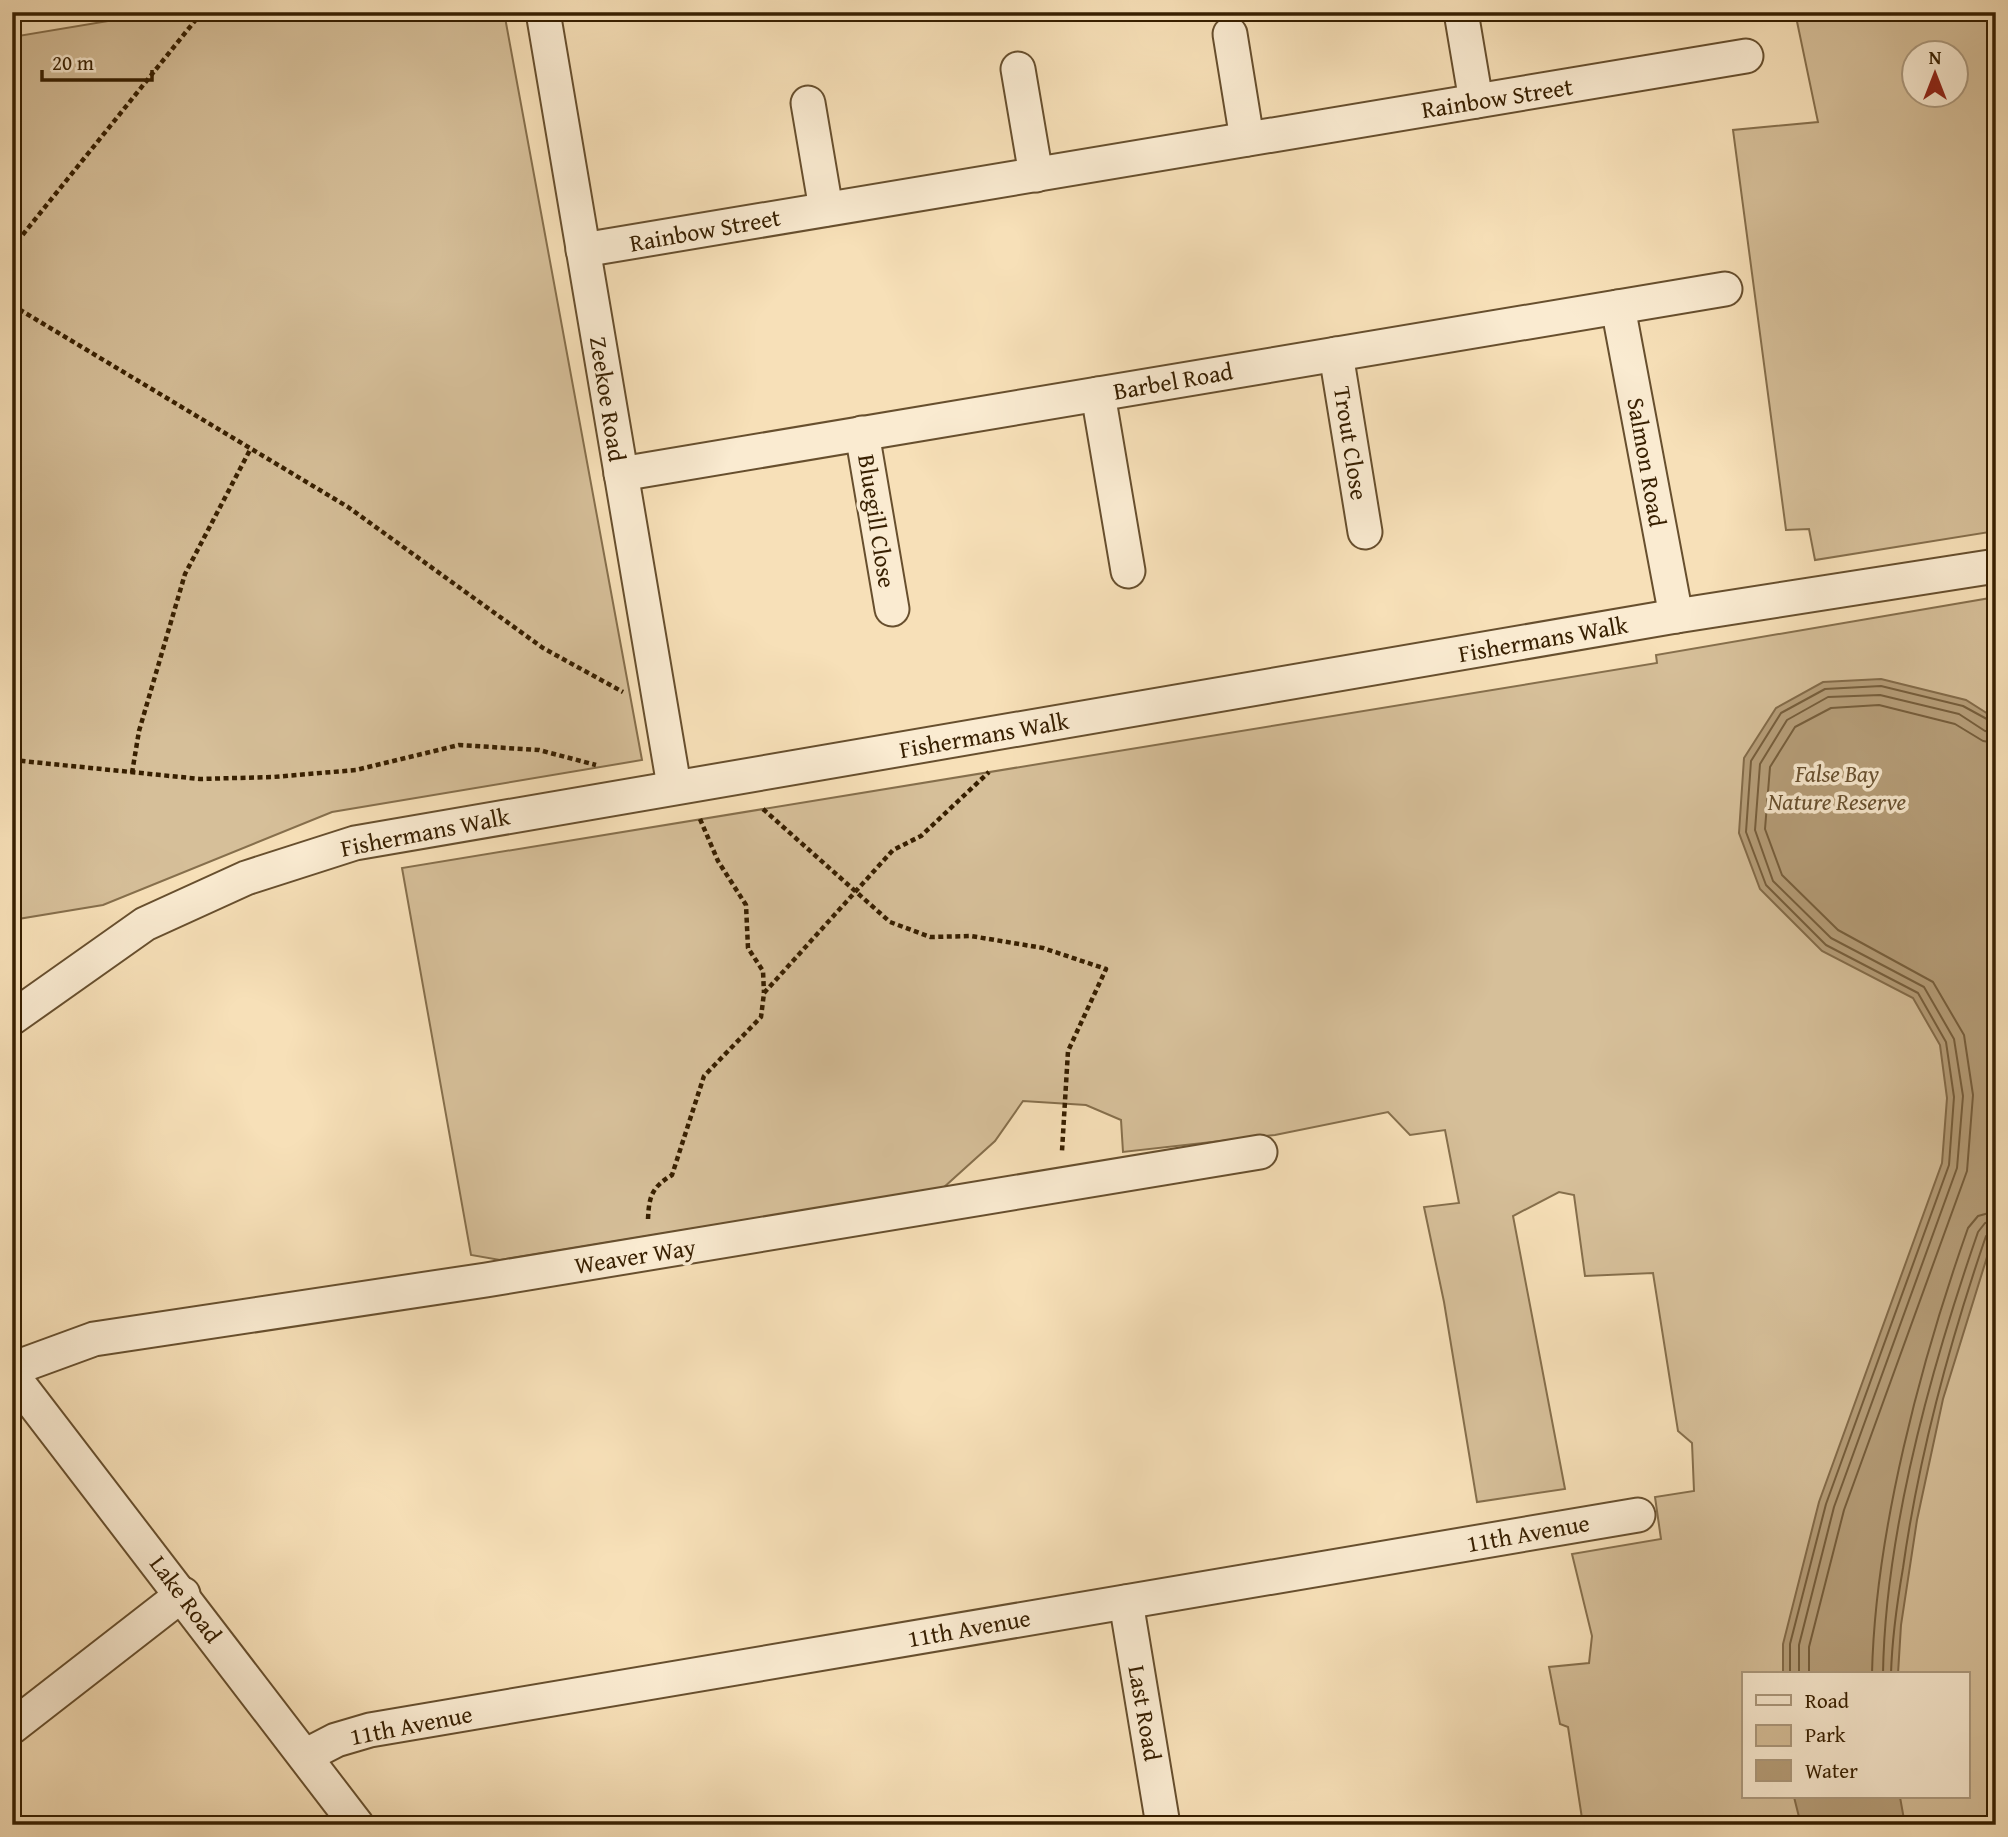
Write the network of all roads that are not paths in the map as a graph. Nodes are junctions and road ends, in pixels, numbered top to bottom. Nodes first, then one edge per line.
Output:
1 (543, 12) edge
2 (1461, 12) edge
3 (1230, 34) dead end
4 (1746, 56) dead end
5 (1018, 69) dead end
6 (1476, 101) junction
7 (808, 103) dead end
8 (1247, 139) junction
9 (1036, 175) junction
10 (826, 209) junction
11 (583, 250) junction
12 (1726, 289) dead end
13 (1618, 307) junction
14 (1336, 354) junction
15 (1098, 394) junction
16 (862, 433) junction
17 (621, 474) junction
18 (1365, 532) dead end
19 (1996, 566) edge
20 (1128, 571) dead end
21 (892, 609) dead end
22 (1676, 616) junction
23 (683, 798) junction
24 (12, 1018) edge
25 (1260, 1152) dead end
26 (12, 1372) edge
27 (1638, 1515) dead end
28 (183, 1594) junction
29 (1126, 1602) junction
30 (12, 1727) edge
31 (305, 1756) junction
32 (357, 1825) edge
33 (1163, 1825) edge

1 - 11 street, Zeekoe Road
2 - 6 street
3 - 8 street
4 - 6 street, Rainbow Street
5 - 9 street
6 - 8 street, Rainbow Street
7 - 10 street
8 - 9 street, Rainbow Street
9 - 10 street, Rainbow Street
10 - 11 street, Rainbow Street
11 - 17 street, Zeekoe Road
12 - 13 street, Barbel Road
13 - 14 street, Barbel Road
13 - 22 street, Salmon Road
14 - 15 street, Barbel Road
14 - 18 street, Trout Close
15 - 16 street, Barbel Road
15 - 20 street
16 - 17 street, Barbel Road
16 - 21 street, Bluegill Close
17 - 23 street, Zeekoe Road
19 - 22 street, Fishermans Walk
22 - 23 street, Fishermans Walk
23 - 24 street, Fishermans Walk
25 - 26 street, Weaver Way
26 - 28 street, Lake Road
27 - 29 street, 11th Avenue
28 - 30 street
28 - 31 street, Lake Road
29 - 31 street, 11th Avenue
29 - 33 street, Last Road
31 - 32 street, Lake Road

